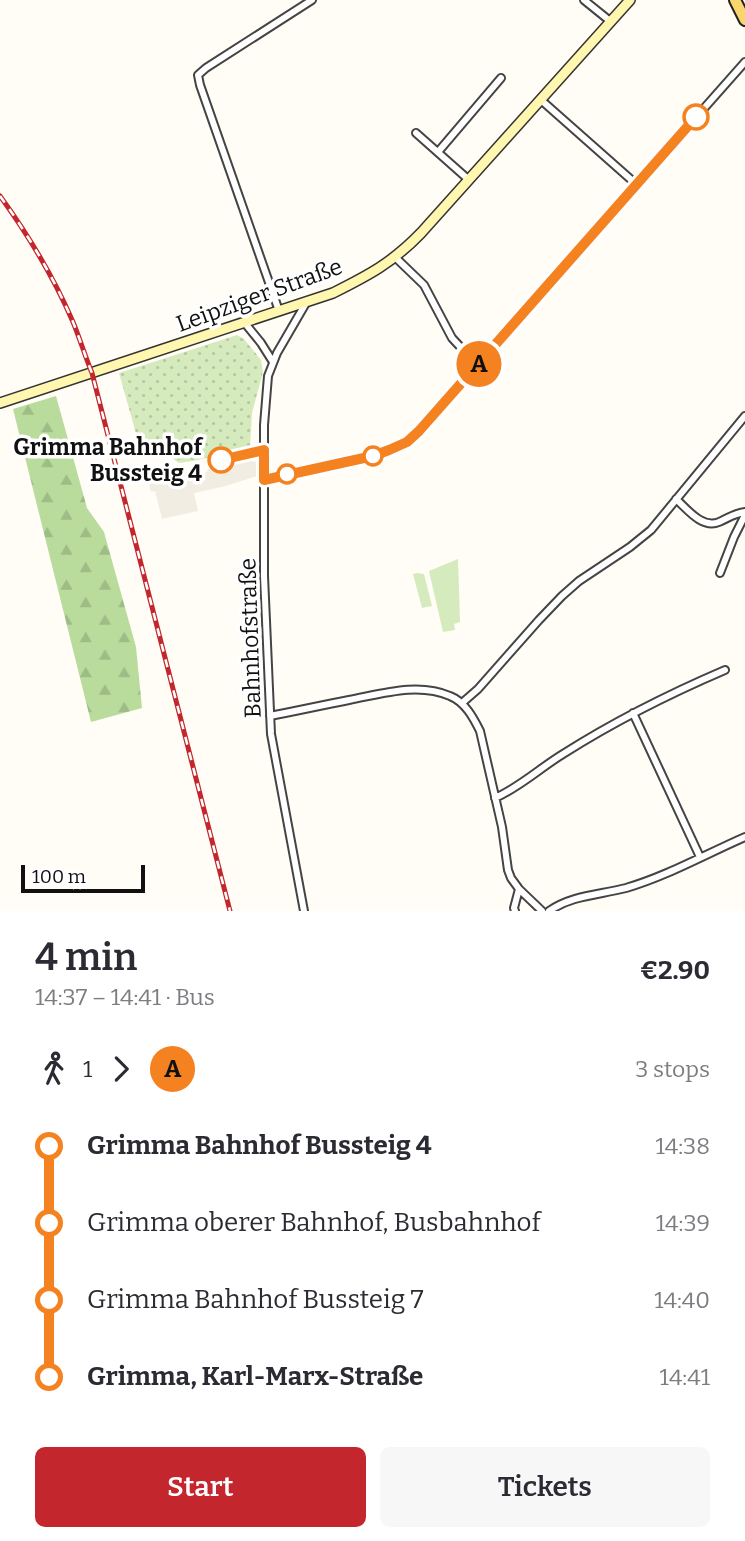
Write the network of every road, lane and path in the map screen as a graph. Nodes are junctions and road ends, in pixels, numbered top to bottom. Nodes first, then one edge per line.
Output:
1 (312, 0) edge
2 (584, 0) edge
3 (630, 0) edge
4 (736, 1) edge
5 (745, 20) edge
6 (610, 21) junction
7 (745, 62) edge
8 (501, 78) dead end
9 (541, 100) junction
10 (416, 133) dead end
11 (438, 152) junction
12 (469, 180) junction
13 (636, 184) junction
14 (396, 258) junction
15 (306, 302) junction
16 (279, 311) junction
17 (244, 323) junction
18 (273, 362) junction
19 (478, 366) junction
20 (0, 404) edge
21 (745, 416) edge
22 (264, 480) junction
23 (676, 499) junction
24 (745, 513) edge
25 (720, 573) dead end
26 (725, 670) dead end
27 (462, 703) junction
28 (633, 713) junction
29 (270, 716) junction
30 (495, 798) junction
31 (745, 837) edge
32 (700, 857) junction
33 (519, 889) junction
34 (303, 911) edge
35 (515, 911) edge
36 (542, 911) edge
37 (549, 911) edge

1 - 16 street
2 - 6 street
3 - 6 main road, Leipziger Straße
4 - 5 main road
6 - 9 main road, Leipziger Straße
7 - 13 street
8 - 11 street
9 - 12 main road, Leipziger Straße
9 - 13 street
10 - 11 street
11 - 12 street
12 - 14 main road, Leipziger Straße
13 - 19 street
14 - 15 main road, Leipziger Straße
14 - 19 street
15 - 16 main road, Leipziger Straße
15 - 18 street, Bahnhofstraße
16 - 17 main road, Leipziger Straße
17 - 18 street
17 - 20 main road, Leipziger Straße
18 - 22 street, Bahnhofstraße
19 - 22 street
21 - 23 street
22 - 29 street, Bahnhofstraße
23 - 24 street
23 - 27 street
24 - 25 street
26 - 28 street
27 - 29 street
27 - 30 street
28 - 30 street
28 - 32 street
29 - 34 street, Bahnhofstraße
30 - 33 street
31 - 32 street
32 - 37 street
33 - 35 street
33 - 36 street

